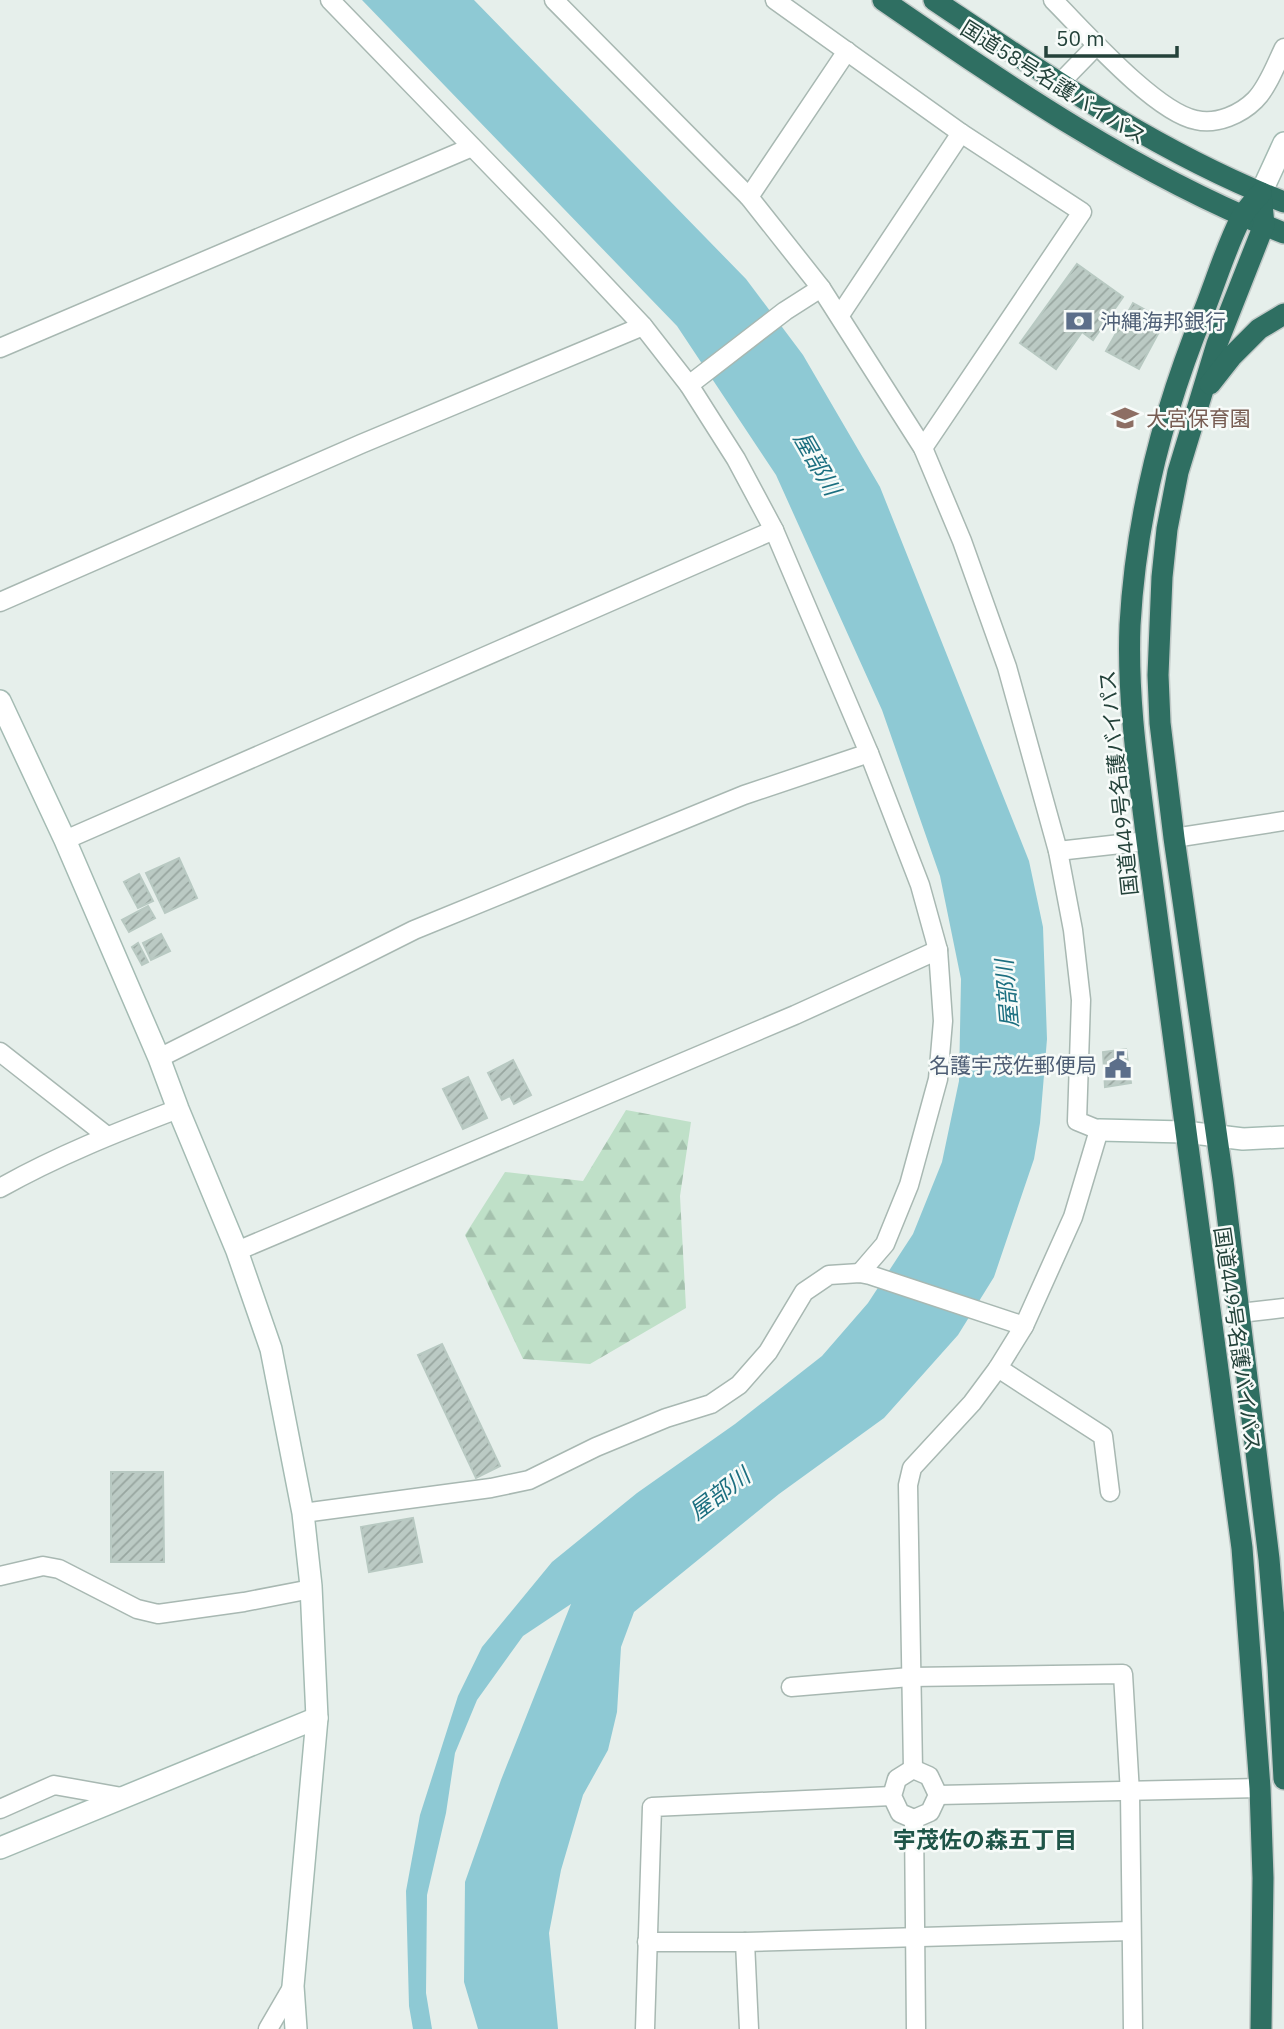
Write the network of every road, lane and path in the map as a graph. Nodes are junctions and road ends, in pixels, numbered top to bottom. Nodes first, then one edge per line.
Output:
1 (330, 0) edge
2 (554, 0) edge
3 (775, 0) edge
4 (883, 0) edge
5 (934, 0) edge
6 (1054, 0) edge
7 (1097, 45) junction
8 (1284, 48) edge
9 (847, 51) junction
10 (1059, 83) junction
11 (961, 133) junction
12 (1284, 142) edge
13 (472, 147) junction
14 (1261, 193) junction
15 (749, 197) junction
16 (1284, 202) edge
17 (1242, 216) junction
18 (1274, 229) edge
19 (821, 288) junction
20 (1284, 314) edge
21 (840, 315) junction
22 (643, 326) junction
23 (0, 348) edge
24 (694, 381) junction
25 (1199, 401) junction
26 (923, 448) junction
27 (774, 530) junction
28 (0, 602) edge
29 (0, 701) edge
30 (869, 752) junction
31 (1284, 821) edge
32 (1174, 838) junction
33 (65, 840) junction
34 (1147, 841) junction
35 (1058, 851) junction
36 (938, 950) junction
37 (0, 1052) edge
38 (159, 1058) junction
39 (178, 1110) junction
40 (1099, 1130) junction
41 (1185, 1132) junction
42 (107, 1136) junction
43 (1217, 1136) junction
44 (1284, 1137) edge
45 (0, 1188) edge
46 (237, 1251) junction
47 (865, 1274) junction
48 (1284, 1308) edge
49 (1240, 1313) junction
50 (1024, 1325) junction
51 (998, 1368) junction
52 (1110, 1492) dead end
53 (303, 1513) junction
54 (0, 1576) edge
55 (311, 1589) junction
56 (910, 1677) junction
57 (791, 1687) dead end
58 (317, 1718) junction
59 (913, 1769) junction
60 (1284, 1779) edge
61 (1260, 1788) junction
62 (1130, 1793) junction
63 (938, 1795) junction
64 (892, 1796) junction
65 (122, 1797) junction
66 (0, 1809) edge
67 (914, 1819) junction
68 (0, 1848) edge
69 (1131, 1931) junction
70 (915, 1936) junction
71 (647, 1942) junction
72 (745, 1942) junction
73 (293, 1986) junction
74 (268, 2029) edge
75 (296, 2029) edge
76 (645, 2029) edge
77 (749, 2029) edge
78 (916, 2029) edge
79 (1133, 2029) edge
80 (1261, 2029) edge

1 - 13 street
2 - 15 street
3 - 9 street
4 - 17 highway, 国道58号名護バイパス
5 - 10 highway, 国道58号名護バイパス
6 - 7 street
7 - 8 street
7 - 10 street
9 - 11 street
9 - 15 street
10 - 14 highway, 国道58号名護バイパス
11 - 21 street
11 - 26 street
12 - 14 street
13 - 22 street
13 - 23 street
14 - 16 highway, 国道58号名護バイパス
14 - 17 highway, 国道449号名護バイパス
14 - 18 highway, 国道449号名護バイパス
15 - 19 street
17 - 18 highway, 国道58号名護バイパス
17 - 34 highway, 国道449号名護バイパス
18 - 25 highway, 国道449号名護バイパス
19 - 21 street
19 - 24 street
20 - 25 highway
21 - 26 street
22 - 24 street
22 - 28 street
24 - 27 street
25 - 32 highway, 国道449号名護バイパス
26 - 35 street
27 - 30 street
27 - 33 street
29 - 33 street
30 - 36 street
30 - 38 street
31 - 32 street
32 - 43 highway, 国道449号名護バイパス
33 - 38 street
34 - 35 street
34 - 41 highway, 国道449号名護バイパス
35 - 40 street
36 - 46 street
36 - 47 street
37 - 42 street
38 - 39 street
39 - 42 street
39 - 46 street
40 - 41 street
40 - 50 street
41 - 43 street
41 - 61 highway, 国道449号名護バイパス
42 - 45 street
43 - 44 street
43 - 49 highway, 国道449号名護バイパス
46 - 53 street
47 - 50 street
47 - 53 street
48 - 49 street
49 - 60 highway, 国道449号名護バイパス
50 - 51 street
51 - 52 street
51 - 56 street
53 - 55 street
54 - 55 street
55 - 58 street
56 - 57 street
56 - 59 street
56 - 62 street
58 - 65 street
58 - 73 street
59 - 63 street
59 - 64 street
61 - 62 street
61 - 80 highway, 国道449号名護バイパス
62 - 63 street
62 - 69 street
63 - 67 street
64 - 67 street
64 - 71 street
65 - 66 street
65 - 68 street
67 - 70 street
69 - 70 street
69 - 79 street
70 - 72 street
70 - 78 street
71 - 72 street
71 - 76 street
72 - 77 street
73 - 74 street
73 - 75 street

